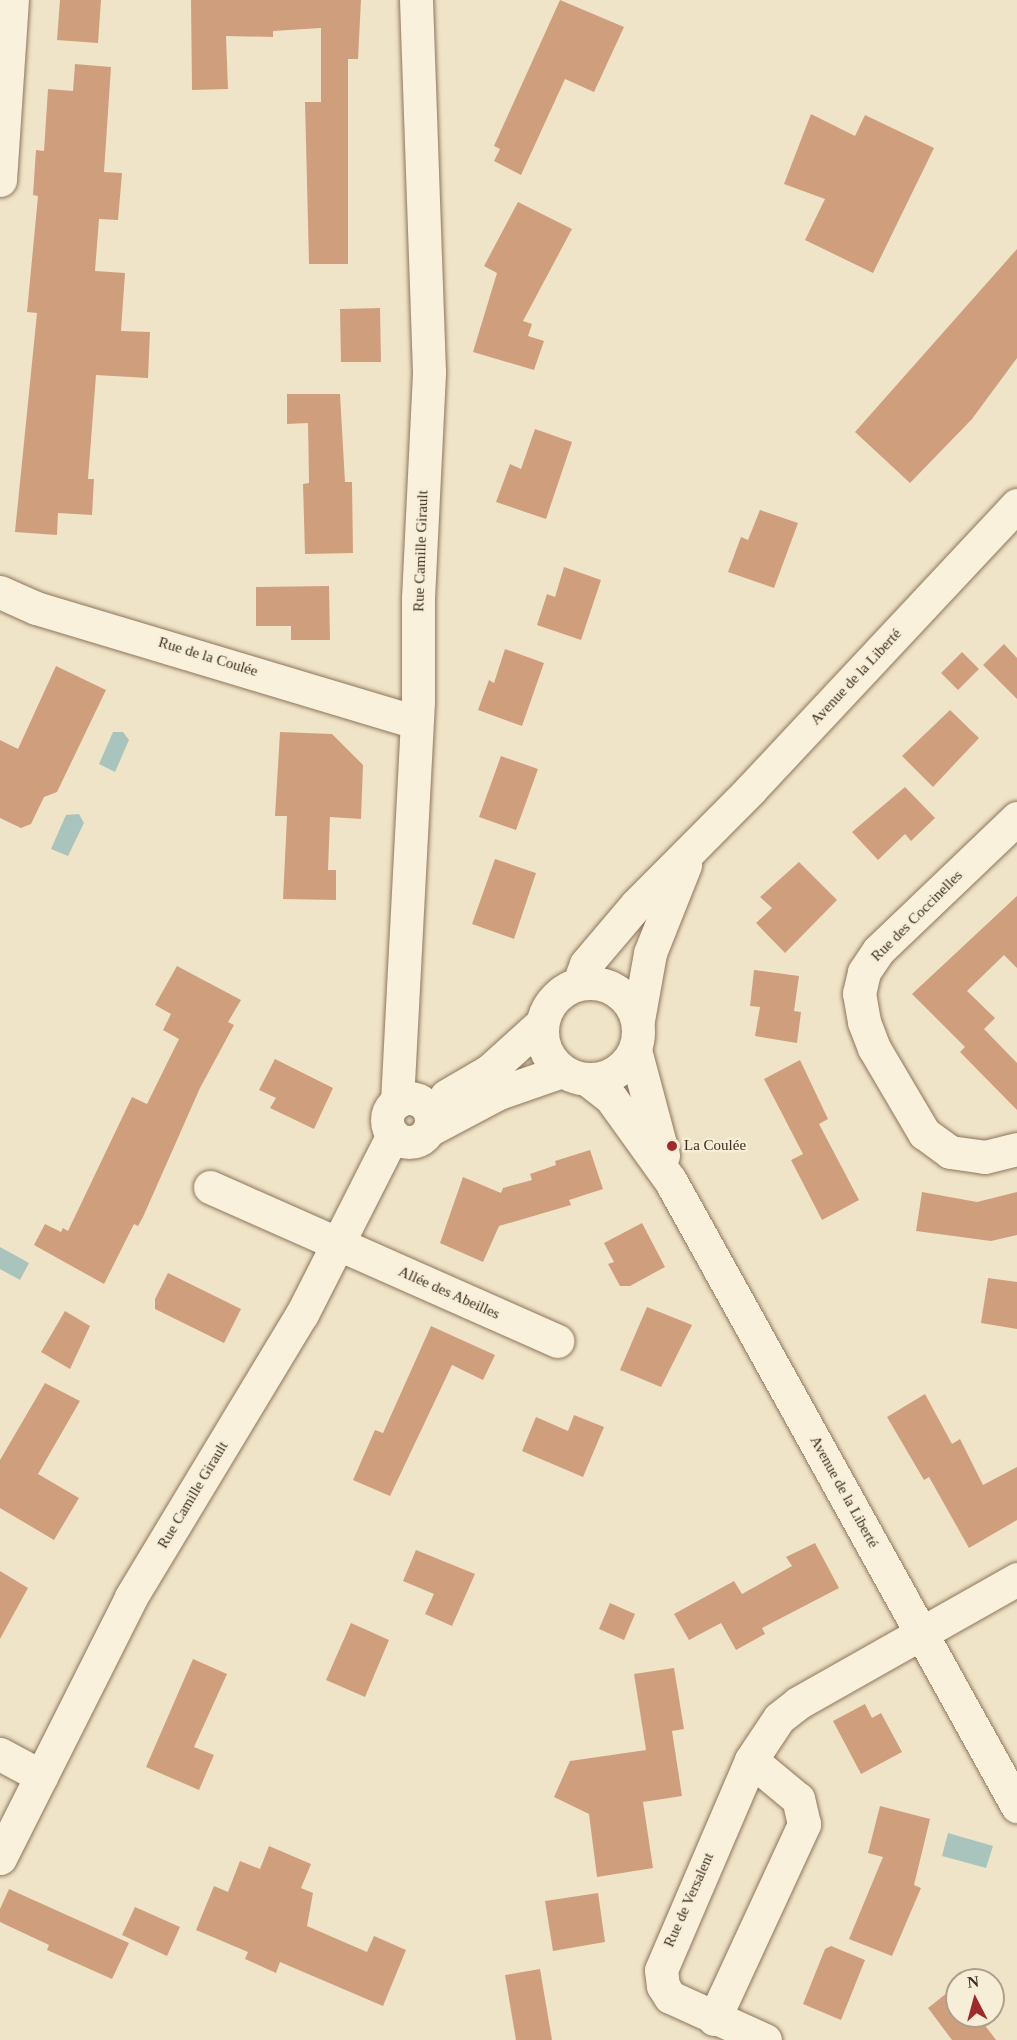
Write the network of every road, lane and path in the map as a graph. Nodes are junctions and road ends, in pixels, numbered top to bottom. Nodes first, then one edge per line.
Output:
1 (12, 0) edge
2 (416, 0) edge
3 (0, 180) edge
4 (1017, 505) edge
5 (0, 592) edge
6 (417, 722) junction
7 (1017, 818) edge
8 (694, 848) junction
9 (579, 983) junction
10 (542, 1023) junction
11 (636, 1035) junction
12 (575, 1075) junction
13 (417, 1113) junction
14 (1017, 1149) edge
15 (670, 1180) junction
16 (210, 1187) dead end
17 (340, 1245) junction
18 (556, 1341) dead end
19 (1017, 1579) edge
20 (922, 1631) junction
21 (0, 1754) edge
22 (752, 1760) junction
23 (41, 1776) junction
24 (1017, 1806) edge
25 (0, 1858) edge
26 (714, 2019) junction
27 (765, 2040) edge

1 - 3 street
2 - 6 street, Rue Camille Girault
4 - 8 street, Avenue de la Liberté
5 - 6 street, Rue de la Coulée
6 - 13 street, Rue Camille Girault
7 - 14 street, Rue des Coccinelles
8 - 9 street, Avenue de la Liberté
8 - 11 street, Avenue de la Liberté
9 - 10 street
9 - 11 street, Avenue de la Liberté
10 - 12 street, Avenue de la Liberté
10 - 13 street
11 - 12 street
11 - 15 street, Avenue de la Liberté
12 - 13 street
12 - 15 street, Avenue de la Liberté
13 - 17 street, Rue Camille Girault
15 - 20 street, Avenue de la Liberté
16 - 17 street, Allée des Abeilles
17 - 18 street, Allée des Abeilles
17 - 23 street, Rue Camille Girault
19 - 20 street, Rue de Versalent
20 - 22 street, Rue de Versalent
20 - 24 street, Avenue de la Liberté
21 - 23 street
22 - 26 street
22 - 26 street, Rue de Versalent
23 - 25 street, Rue Camille Girault
26 - 27 street, Rue de Versalent

